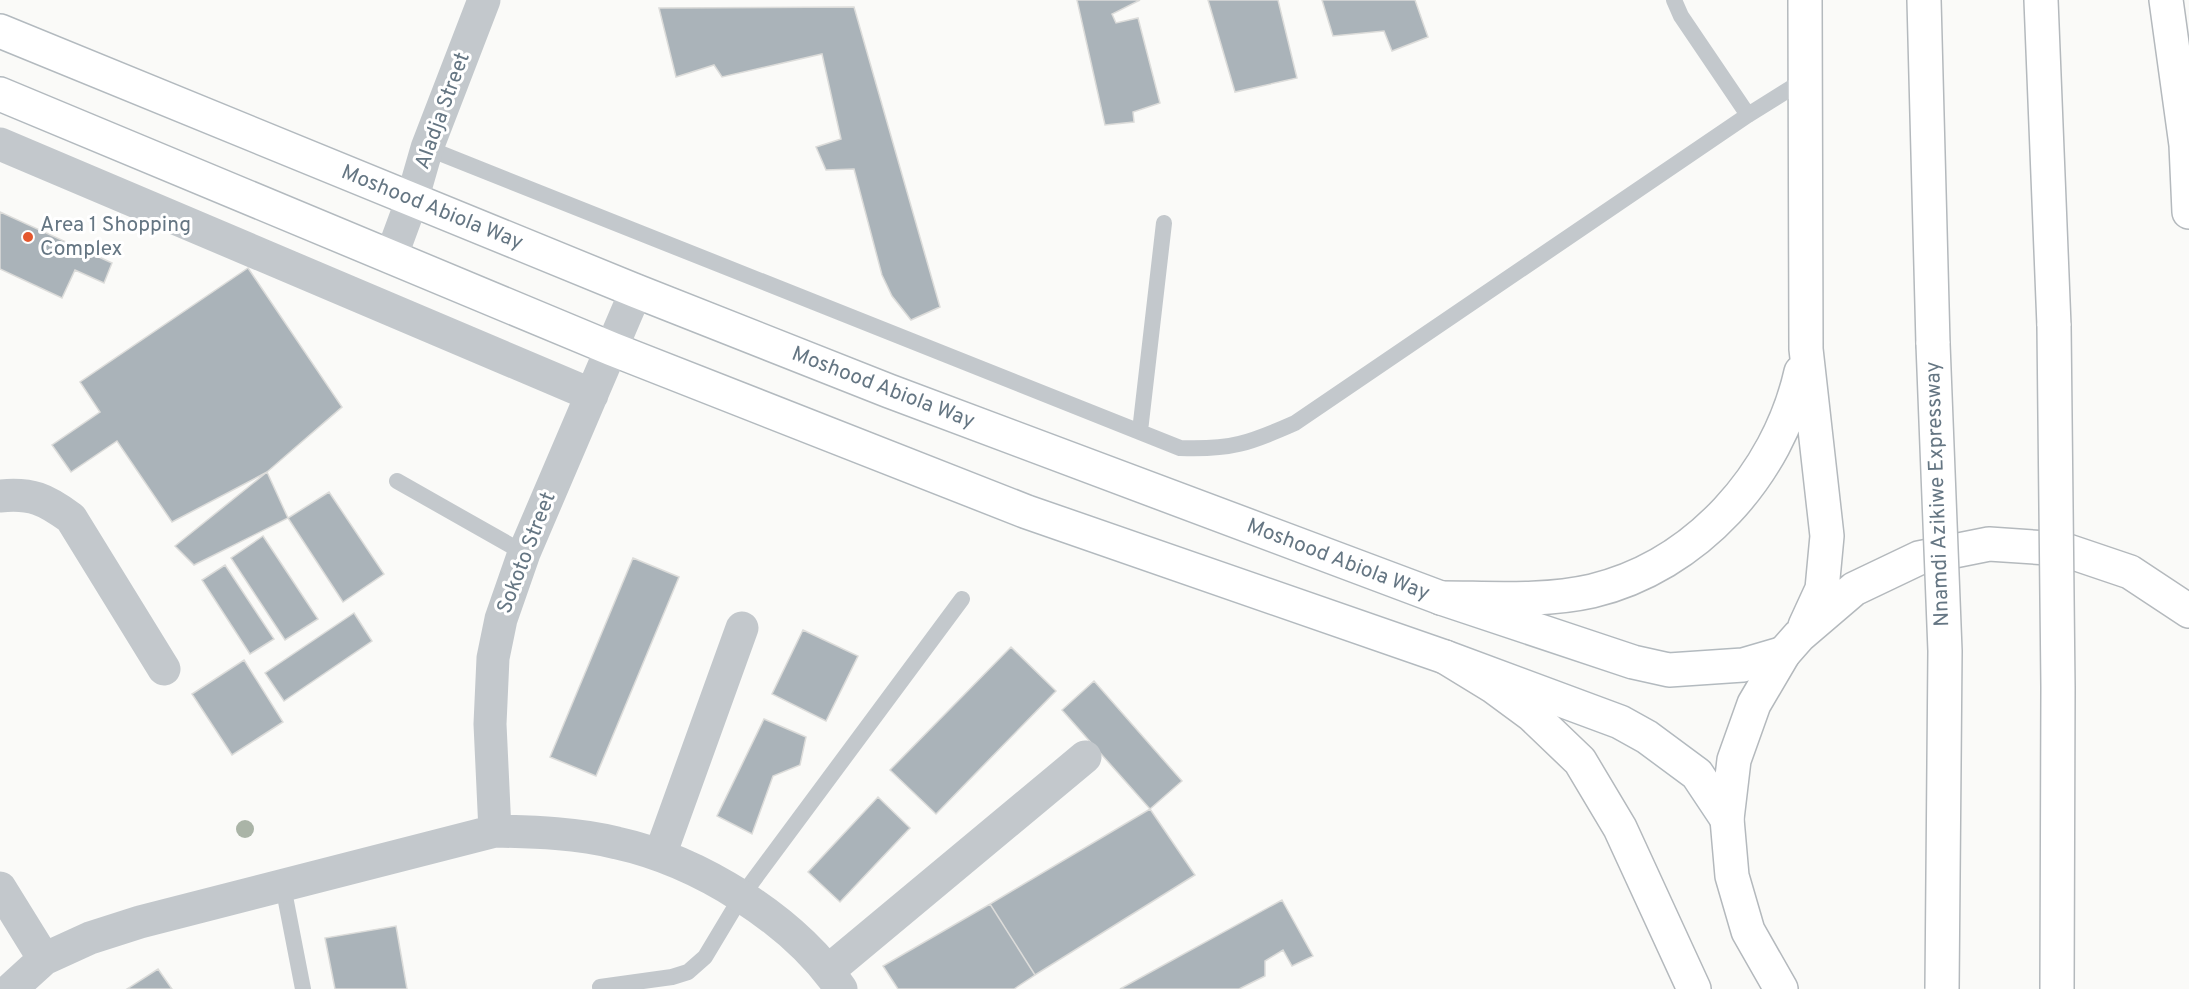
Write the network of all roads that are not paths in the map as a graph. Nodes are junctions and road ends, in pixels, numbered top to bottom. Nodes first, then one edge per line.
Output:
1 (484, 0) edge
2 (1674, 0) edge
3 (1805, 0) edge
4 (1924, 0) edge
5 (2041, 0) edge
6 (2166, 0) edge
7 (0, 31) edge
8 (1804, 80) junction
9 (0, 94) edge
10 (1748, 116) junction
11 (0, 144) edge
12 (427, 148) junction
13 (412, 200) junction
14 (2189, 212) edge
15 (1164, 223) dead end
16 (391, 257) junction
17 (636, 291) junction
18 (612, 348) junction
19 (1806, 350) junction
20 (592, 395) junction
21 (1140, 430) junction
22 (398, 481) dead end
23 (0, 496) edge
24 (524, 553) junction
25 (1441, 598) junction
26 (962, 599) dead end
27 (2189, 611) edge
28 (742, 628) dead end
29 (1791, 645) junction
30 (1445, 657) junction
31 (164, 669) dead end
32 (1085, 757) dead end
33 (1727, 819) junction
34 (495, 831) junction
35 (660, 855) junction
36 (283, 886) junction
37 (0, 888) edge
38 (741, 897) junction
39 (44, 959) junction
40 (835, 980) edge
41 (1778, 986) edge
42 (600, 987) dead end
43 (11, 989) edge
44 (303, 989) edge
45 (1694, 989) edge
46 (1942, 989) edge
47 (2057, 989) edge

1 - 12 street, Aladja Street
2 - 10 lane
3 - 8 main road
4 - 46 main road, Nnamdi Azikiwe Expressway, bridge
5 - 47 main road, bridge
6 - 14 main road
7 - 13 main road, Moshood Abiola Way
8 - 10 lane
8 - 19 main road
9 - 16 main road
10 - 21 lane
11 - 20 street
12 - 13 street, Aladja Street
12 - 21 lane
13 - 16 street, Aladja Street
13 - 17 main road, Moshood Abiola Way
15 - 21 lane
16 - 18 main road
17 - 18 street, Sokoto Street
17 - 25 main road, Moshood Abiola Way
18 - 20 street, Sokoto Street
18 - 30 main road
19 - 25 main road
19 - 29 main road
20 - 24 street, Sokoto Street
22 - 24 lane
23 - 31 street
24 - 34 street, Sokoto Street
25 - 29 main road, Moshood Abiola Way
26 - 38 lane
27 - 29 main road
28 - 35 street
29 - 33 main road
30 - 33 main road
30 - 45 main road
32 - 40 street
33 - 41 main road
34 - 35 street
34 - 36 street
35 - 38 street
36 - 39 street
36 - 44 lane
37 - 39 street
38 - 40 street
38 - 42 lane
39 - 43 street

